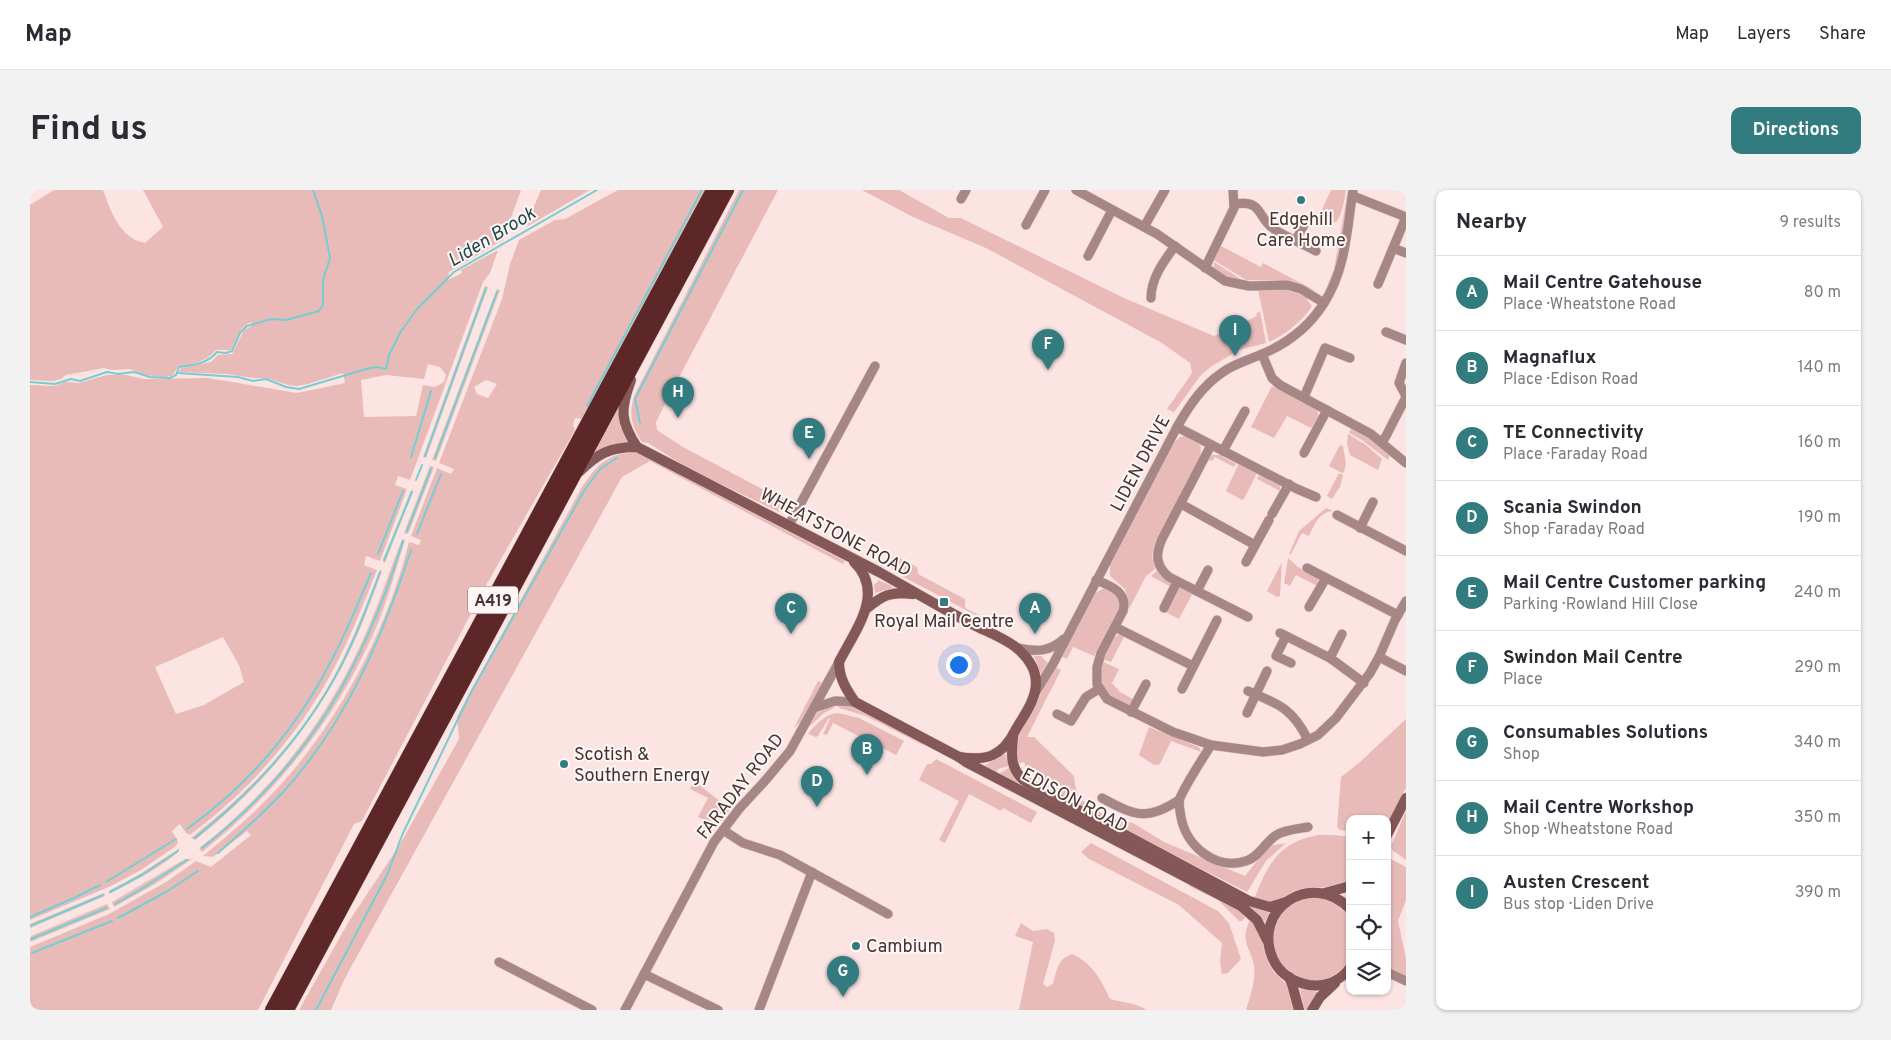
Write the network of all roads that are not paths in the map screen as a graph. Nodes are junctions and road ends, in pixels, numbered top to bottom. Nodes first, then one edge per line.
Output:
1 (714, 190) edge
2 (727, 190) edge
3 (966, 190) edge
4 (1045, 190) edge
5 (1164, 190) edge
6 (1233, 190) edge
7 (1081, 191) edge
8 (1353, 193) edge
9 (961, 200) dead end
10 (1235, 204) junction
11 (1112, 210) junction
12 (1406, 217) edge
13 (1307, 219) dead end
14 (1026, 224) dead end
15 (1144, 227) junction
16 (1296, 240) junction
17 (1175, 246) junction
18 (1394, 248) junction
19 (1316, 251) dead end
20 (1406, 253) edge
21 (1088, 256) dead end
22 (1204, 268) junction
23 (1378, 284) dead end
24 (1151, 298) dead end
25 (1324, 303) junction
26 (1386, 332) dead end
27 (1406, 340) edge
28 (643, 348) junction
29 (1262, 354) junction
30 (1350, 358) dead end
31 (1406, 363) edge
32 (875, 366) dead end
33 (1304, 397) junction
34 (1406, 397) edge
35 (1327, 410) junction
36 (1245, 411) dead end
37 (1177, 427) junction
38 (1382, 442) junction
39 (1211, 444) junction
40 (637, 447) junction
41 (1223, 451) junction
42 (1304, 453) dead end
43 (1406, 463) edge
44 (571, 481) junction
45 (1289, 484) junction
46 (1316, 496) dead end
47 (1373, 502) dead end
48 (1180, 504) junction
49 (1337, 515) dead end
50 (789, 525) junction
51 (1360, 528) junction
52 (1255, 546) junction
53 (1406, 552) edge
54 (846, 555) junction
55 (1246, 562) dead end
56 (1307, 568) dead end
57 (1208, 570) dead end
58 (1326, 578) junction
59 (1096, 580) junction
60 (1177, 582) junction
61 (1198, 591) junction
62 (916, 594) junction
63 (1406, 601) edge
64 (1309, 607) dead end
65 (866, 608) junction
66 (1164, 608) dead end
67 (1221, 613) junction
68 (1398, 615) junction
69 (1248, 617) dead end
70 (1115, 627) junction
71 (1342, 634) dead end
72 (1066, 637) junction
73 (1018, 648) junction
74 (1330, 658) junction
75 (1379, 658) junction
76 (839, 662) junction
77 (1291, 663) dead end
78 (1193, 666) junction
79 (1267, 670) dead end
80 (1406, 672) edge
81 (1364, 683) junction
82 (1146, 684) dead end
83 (1099, 689) junction
84 (1182, 689) dead end
85 (1252, 693) junction
86 (1034, 696) junction
87 (855, 702) junction
88 (814, 708) junction
89 (1131, 712) junction
90 (1247, 713) dead end
91 (1057, 714) dead end
92 (1013, 736) junction
93 (1308, 740) junction
94 (1211, 745) junction
95 (959, 757) junction
96 (1102, 798) dead end
97 (1406, 798) edge
98 (1180, 800) junction
99 (1308, 827) dead end
100 (1391, 827) edge
101 (723, 830) junction
102 (812, 872) junction
103 (1346, 887) edge
104 (1324, 893) junction
105 (1286, 902) junction
106 (1346, 905) edge
107 (888, 914) dead end
108 (1267, 940) junction
109 (499, 962) dead end
110 (1346, 972) edge
111 (644, 974) junction
112 (1391, 974) edge
113 (1289, 977) junction
114 (1337, 980) junction
115 (1406, 981) edge
116 (272, 1010) edge
117 (287, 1010) edge
118 (592, 1010) edge
119 (625, 1010) edge
120 (718, 1010) edge
121 (759, 1010) edge
122 (1299, 1010) edge
123 (1312, 1010) edge

1 - 116 highway, A419
2 - 28 highway, A419
3 - 9 street
4 - 14 street
5 - 15 street
6 - 10 street
7 - 11 street
8 - 12 street
8 - 25 street, LIDEN DRIVE
10 - 16 street
10 - 22 street
11 - 15 street
11 - 21 street
12 - 18 street
13 - 16 street
15 - 17 street
16 - 19 street
17 - 22 street
17 - 24 street
18 - 20 street
18 - 23 street
22 - 25 street
25 - 29 street, LIDEN DRIVE
26 - 27 street
28 - 40 main road
28 - 44 highway, A419
29 - 33 street
29 - 37 street, LIDEN DRIVE
30 - 33 street
31 - 34 street
32 - 50 street
33 - 35 street
34 - 38 street
35 - 38 street
35 - 42 street
36 - 41 street
37 - 39 street
37 - 59 street, LIDEN DRIVE
38 - 43 street
39 - 41 street
39 - 48 street
40 - 44 main road
40 - 50 main road, WHEATSTONE ROAD
41 - 45 street
44 - 117 highway, A419
45 - 46 street
45 - 52 street
47 - 51 street
48 - 52 street
48 - 60 street
49 - 51 street
50 - 54 main road, WHEATSTONE ROAD
51 - 53 street
52 - 55 street
54 - 62 main road, WHEATSTONE ROAD
54 - 65 main road, FARADAY ROAD
56 - 58 street
57 - 61 street
58 - 64 street
58 - 68 street
59 - 70 street
59 - 72 street, LIDEN DRIVE
60 - 61 street
60 - 66 street
61 - 67 street
62 - 65 main road
62 - 73 main road, WHEATSTONE ROAD
63 - 68 street
65 - 76 main road, FARADAY ROAD
67 - 69 street
67 - 78 street
68 - 75 street
70 - 78 street
70 - 83 street
71 - 74 street
72 - 73 street, WHEATSTONE ROAD
72 - 86 street, LIDEN DRIVE
73 - 86 main road, WHEATSTONE ROAD
74 - 77 street
74 - 81 street
75 - 80 street
75 - 81 street
76 - 87 main road, EDISON ROAD
76 - 88 street, FARADAY ROAD
78 - 84 street
79 - 85 street
81 - 93 street
82 - 89 street
83 - 89 street
83 - 91 street
85 - 90 street
85 - 93 street
86 - 92 main road, LIDEN DRIVE
87 - 88 street, EDISON ROAD
87 - 95 main road, EDISON ROAD
88 - 101 street, FARADAY ROAD
89 - 94 street
92 - 95 main road, LIDEN DRIVE
92 - 105 main road, EDISON ROAD
93 - 94 street
94 - 98 street
95 - 108 main road, EDISON ROAD
96 - 98 street
97 - 100 main road
98 - 99 street
101 - 102 street
101 - 111 street, FARADAY ROAD
102 - 107 street
102 - 121 street
103 - 104 main road, EDISON ROAD
104 - 105 main road, EDISON ROAD
104 - 106 main road
105 - 108 main road
108 - 113 main road, EDISON ROAD
109 - 118 street
110 - 114 main road
111 - 119 street, FARADAY ROAD
111 - 120 street
112 - 115 street
113 - 114 main road
113 - 122 main road
114 - 123 main road

